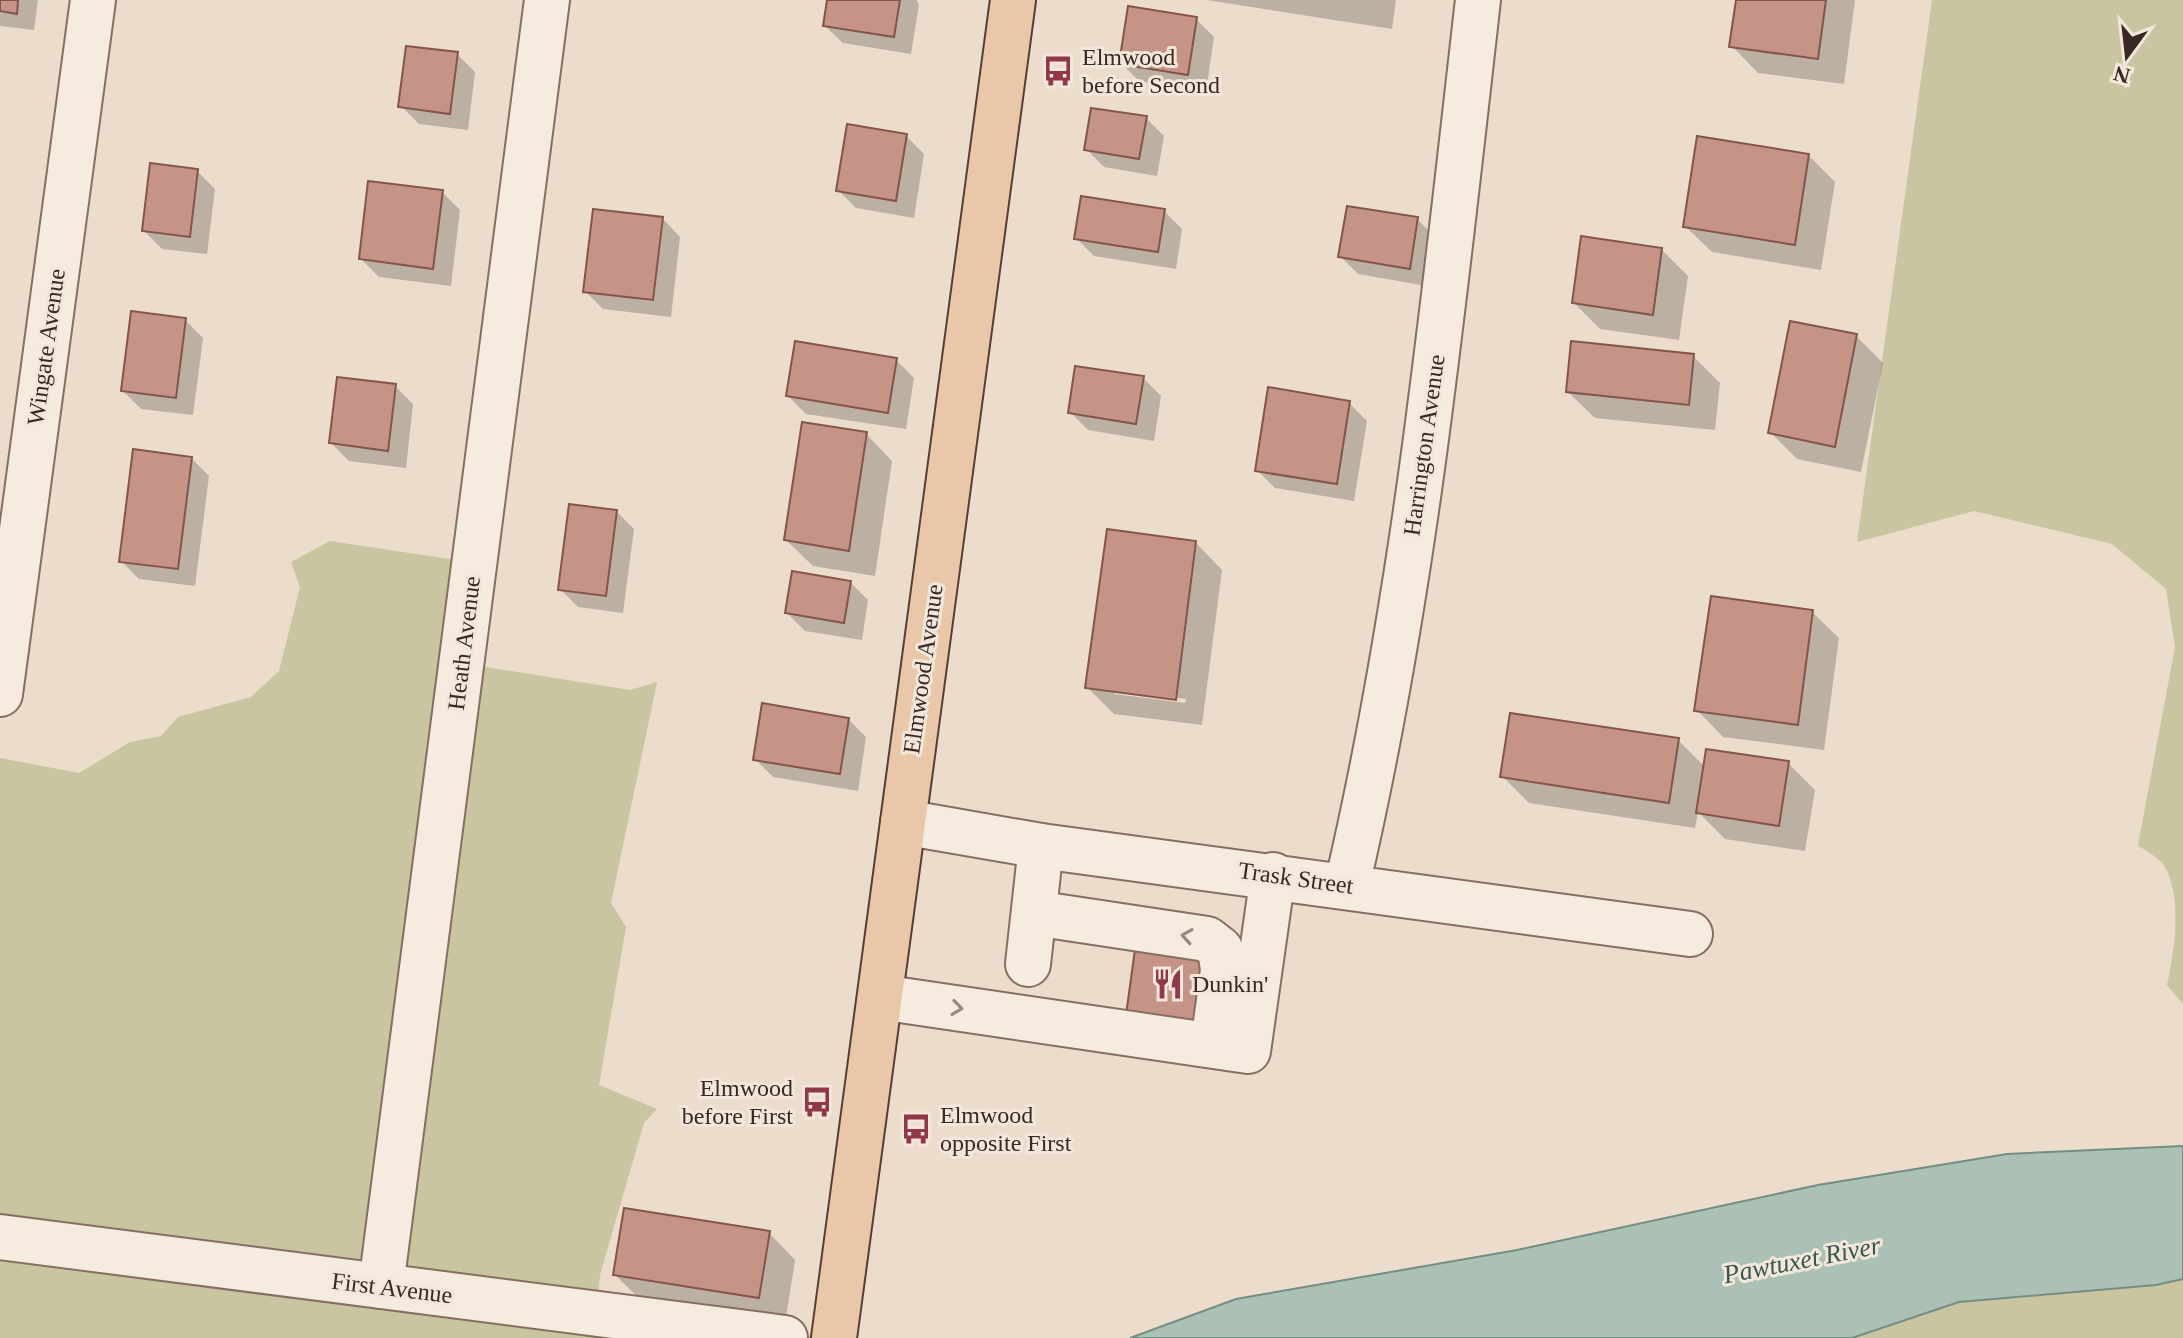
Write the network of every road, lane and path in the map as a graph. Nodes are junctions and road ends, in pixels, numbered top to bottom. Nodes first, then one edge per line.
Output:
1 (93, 0) edge
2 (547, 0) edge
3 (1013, 0) edge
4 (1478, 0) edge
5 (0, 694) edge
6 (903, 822) junction
7 (1041, 846) junction
8 (1273, 875) junction
9 (1347, 885) junction
10 (1034, 913) junction
11 (1690, 934) dead end
12 (1028, 964) dead end
13 (880, 997) junction
14 (1213, 1045) junction
15 (0, 1237) edge
16 (381, 1286) junction
17 (785, 1338) edge
18 (834, 1338) edge

1 - 5 street, Wingate Avenue
2 - 16 street, Heath Avenue
3 - 6 main road, Elmwood Avenue
4 - 9 street, Harrington Avenue
6 - 7 street, Trask Street
6 - 13 main road, Elmwood Avenue
7 - 8 street, Trask Street
7 - 10 street
8 - 9 street, Trask Street
8 - 14 street
9 - 11 street, Trask Street
10 - 12 street
14 -> 10 street
13 -> 14 street
13 - 18 main road, Elmwood Avenue
15 - 16 street, First Avenue
16 - 17 street, First Avenue

